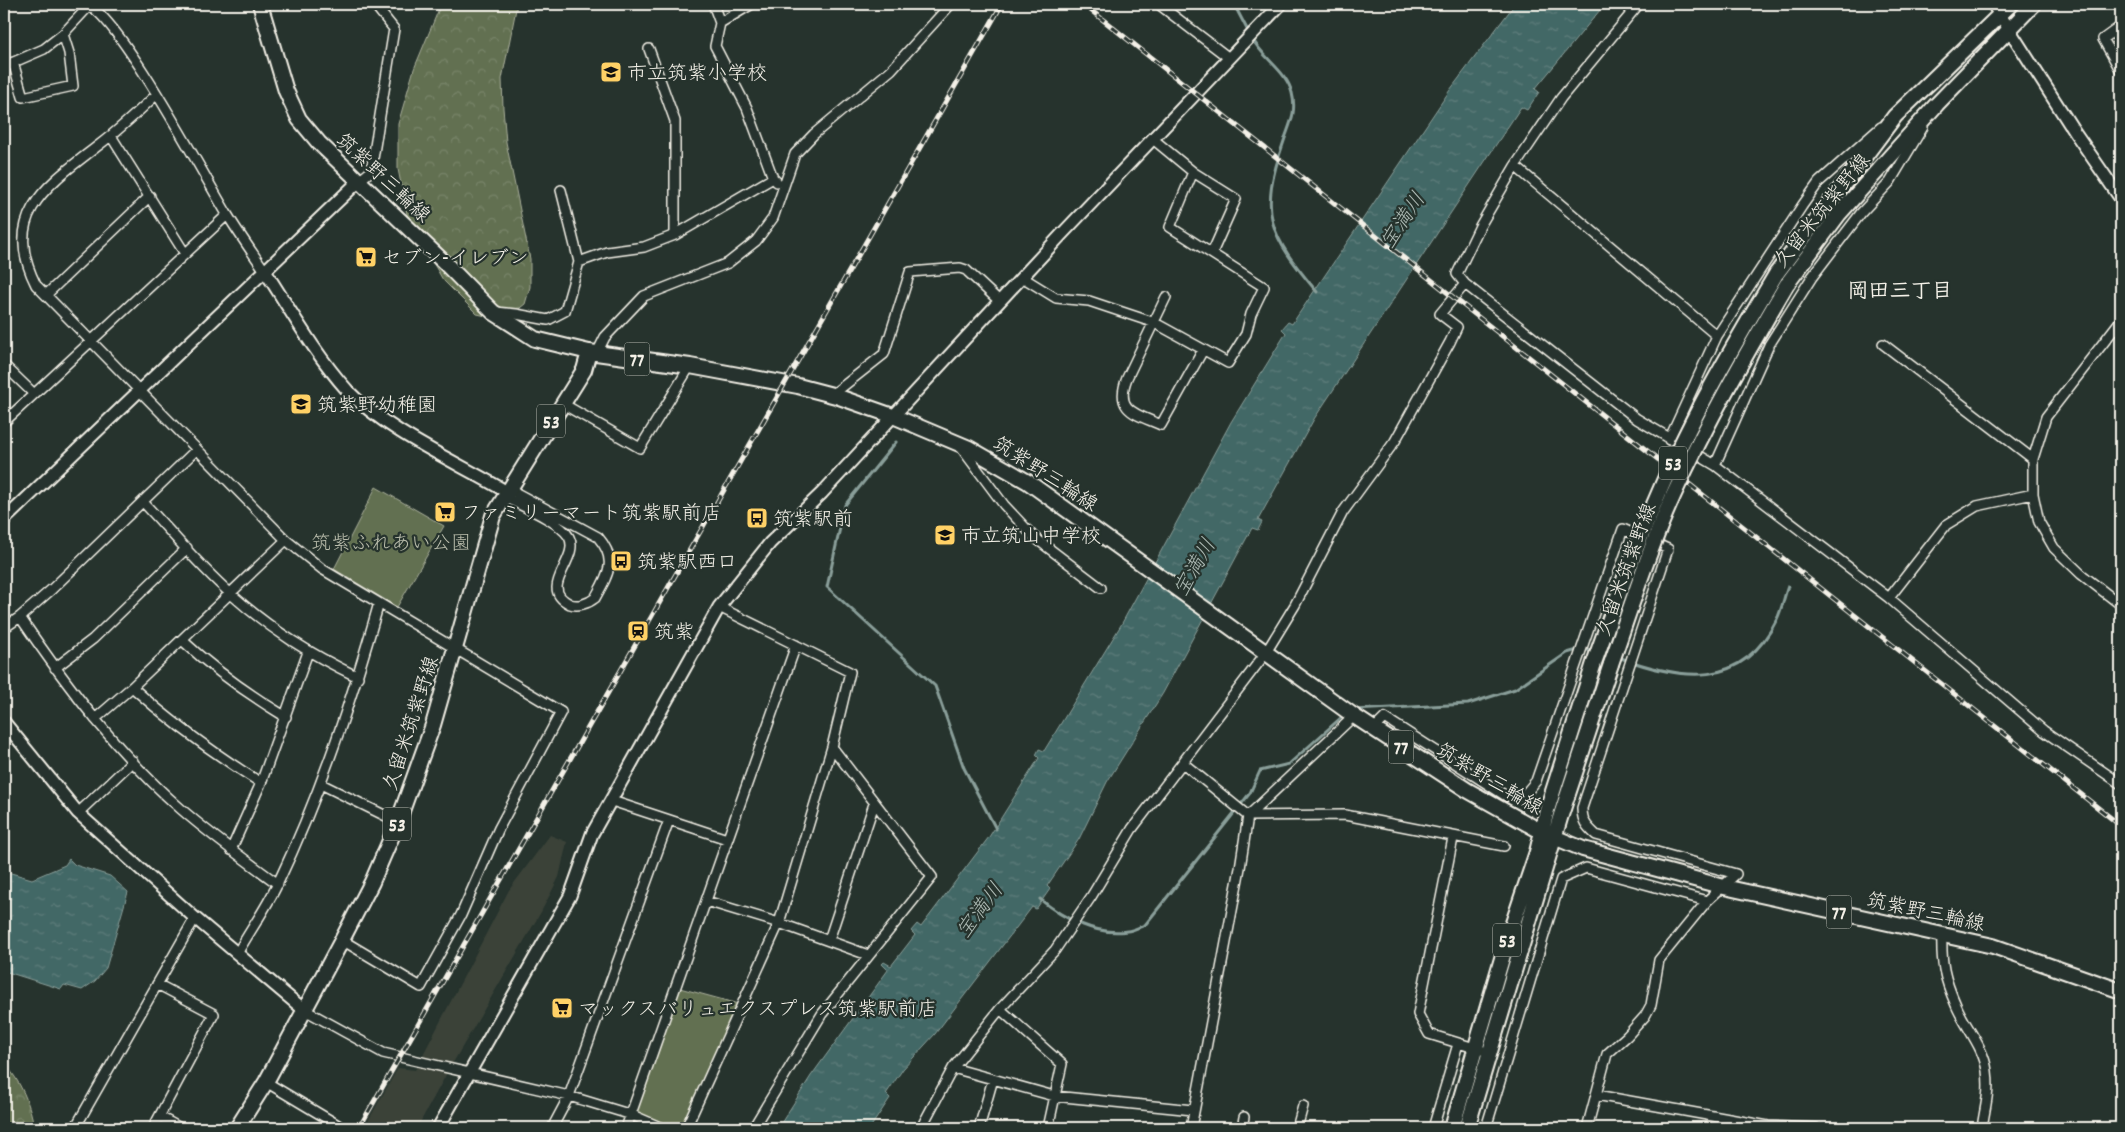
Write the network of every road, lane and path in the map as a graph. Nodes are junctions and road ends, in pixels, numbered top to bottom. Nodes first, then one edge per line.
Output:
1 (88, 4) edge
2 (260, 4) edge
3 (374, 4) edge
4 (713, 4) edge
5 (752, 4) edge
6 (1281, 4) edge
7 (1639, 4) edge
8 (2011, 4) edge
9 (2034, 4) edge
10 (946, 5) edge
11 (1161, 6) dead end
12 (1996, 9) edge
13 (720, 23) junction
14 (2121, 26) edge
15 (2010, 29) junction
16 (63, 34) junction
17 (649, 49) dead end
18 (1229, 58) junction
19 (8, 62) edge
20 (2121, 72) edge
21 (157, 94) junction
22 (1936, 104) junction
23 (1895, 116) junction
24 (110, 136) junction
25 (1153, 139) junction
26 (1515, 166) junction
27 (1193, 172) junction
28 (773, 178) junction
29 (359, 180) junction
30 (782, 187) junction
31 (561, 190) dead end
32 (150, 196) junction
33 (2121, 199) edge
34 (227, 215) junction
35 (675, 235) junction
36 (184, 252) junction
37 (1212, 253) junction
38 (579, 262) junction
39 (265, 271) junction
40 (1022, 277) junction
41 (1465, 284) junction
42 (47, 294) junction
43 (1166, 296) dead end
44 (996, 298) dead end
45 (492, 312) junction
46 (2121, 320) edge
47 (1155, 324) junction
48 (2118, 330) edge
49 (1717, 336) junction
50 (91, 341) junction
51 (1883, 344) dead end
52 (1203, 350) junction
53 (593, 353) junction
54 (4, 365) edge
55 (690, 366) junction
56 (140, 389) junction
57 (33, 393) junction
58 (832, 395) junction
59 (563, 404) junction
60 (893, 416) junction
61 (4, 422) edge
62 (1669, 440) junction
63 (958, 442) junction
64 (196, 450) junction
65 (2033, 459) junction
66 (1715, 465) junction
67 (507, 493) junction
68 (2033, 494) junction
69 (144, 503) junction
70 (4, 520) edge
71 (286, 540) junction
72 (187, 548) junction
73 (1101, 588) dead end
74 (230, 593) junction
75 (1889, 598) junction
76 (379, 603) junction
77 (2121, 606) edge
78 (719, 607) junction
79 (20, 617) junction
80 (4, 628) edge
81 (182, 640) junction
82 (796, 646) junction
83 (455, 647) junction
84 (308, 652) junction
85 (1264, 654) junction
86 (55, 668) junction
87 (358, 677) junction
88 (132, 688) junction
89 (1354, 716) junction
90 (286, 717) junction
91 (94, 719) junction
92 (4, 722) edge
93 (1374, 729) junction
94 (832, 747) junction
95 (133, 761) junction
96 (1183, 763) junction
97 (262, 783) junction
98 (321, 784) junction
99 (2121, 784) edge
100 (612, 801) junction
101 (874, 804) junction
102 (78, 813) junction
103 (1248, 816) junction
104 (669, 820) junction
105 (398, 822) junction
106 (1542, 832) junction
107 (1556, 837) junction
108 (1453, 838) junction
109 (727, 839) junction
110 (1504, 846) dead end
111 (231, 850) junction
112 (278, 884) junction
113 (1724, 887) junction
114 (706, 901) junction
115 (1707, 901) junction
116 (195, 918) junction
117 (779, 923) junction
118 (1942, 934) junction
119 (342, 940) junction
120 (829, 940) junction
121 (238, 952) junction
122 (868, 955) junction
123 (157, 984) junction
124 (2121, 991) edge
125 (303, 1009) junction
126 (1000, 1009) junction
127 (1458, 1044) junction
128 (1474, 1049) junction
129 (1490, 1052) junction
130 (953, 1068) junction
131 (470, 1071) junction
132 (993, 1079) junction
133 (266, 1082) junction
134 (1596, 1095) junction
135 (569, 1096) junction
136 (1054, 1096) junction
137 (1303, 1106) dead end
138 (1193, 1110) junction
139 (632, 1115) junction
140 (160, 1117) junction
141 (1244, 1117) dead end
142 (74, 1128) edge
143 (153, 1128) edge
144 (180, 1128) edge
145 (237, 1128) edge
146 (336, 1128) edge
147 (438, 1128) edge
148 (552, 1128) edge
149 (626, 1128) edge
150 (662, 1128) edge
151 (686, 1128) edge
152 (753, 1128) edge
153 (921, 1128) edge
154 (980, 1128) edge
155 (1048, 1128) edge
156 (1191, 1128) edge
157 (1242, 1128) edge
158 (1297, 1128) edge
159 (1433, 1128) edge
160 (1452, 1128) edge
161 (1467, 1128) edge
162 (1486, 1128) edge
163 (1587, 1128) edge
164 (1816, 1128) edge
165 (1982, 1128) edge

1 - 16 street
1 - 21 street
2 - 29 main road, 筑紫野三輪線 / 77
3 - 29 street
4 - 13 street
5 - 13 street
6 - 18 street
7 - 26 street
8 - 12 main road, 久留米筑紫野線 / 53
9 - 15 main road, 久留米筑紫野線 / 53
10 - 30 street
11 - 18 street
12 - 15 street
12 - 23 main road, 久留米筑紫野線 / 53
13 - 28 street
14 - 20 street
15 - 22 main road, 久留米筑紫野線 / 53
15 - 33 street
16 - 19 street
16 - 19 street
17 - 35 street
18 - 25 street
21 - 24 street
21 - 34 street
22 - 66 street
22 - 107 main road, 久留米筑紫野線 / 53, bridge
23 - 49 street
23 - 106 main road, 久留米筑紫野線 / 53, bridge
24 - 32 street
24 - 42 street
25 - 27 street
25 - 40 street
26 - 41 street
26 - 49 street
27 - 37 street
27 - 37 street
28 - 30 street
28 - 35 street
29 - 39 street
29 - 45 main road, 筑紫野三輪線 / 77
30 - 53 street
31 - 38 street
32 - 36 street
32 - 42 street
34 - 36 street
34 - 39 street
35 - 38 street
36 - 50 street
37 - 52 street
38 - 45 street
39 - 56 street
39 - 67 street
40 - 47 street
40 - 60 street
41 - 62 street
41 - 85 street
42 - 50 street
43 - 47 street
44 - 58 street
45 - 53 main road, 筑紫野三輪線 / 77
46 - 48 street
47 - 52 street
47 - 52 street
48 - 65 street
49 - 62 street
50 - 56 street
50 - 57 street
51 - 65 street
53 - 55 main road, 筑紫野三輪線 / 77
53 - 59 main road, 久留米筑紫野線 / 53
54 - 57 street
55 - 58 main road, 筑紫野三輪線 / 77
55 - 59 street
56 - 64 street
56 - 70 street
57 - 61 street
58 - 60 main road, 筑紫野三輪線 / 77
59 - 67 main road, 久留米筑紫野線 / 53
60 - 63 main road, 筑紫野三輪線 / 77
60 - 78 street
62 - 66 street
63 - 73 street
63 - 85 main road, 筑紫野三輪線 / 77
64 - 69 street
64 - 71 street
65 - 68 street
66 - 75 street
67 - 67 street
67 - 83 main road, 久留米筑紫野線 / 53
68 - 75 street
68 - 77 street
69 - 72 street
69 - 79 street
71 - 74 street
71 - 76 street
72 - 74 street
72 - 86 street
74 - 81 street
74 - 84 street
75 - 99 street
76 - 83 street
76 - 87 street
78 - 82 street
78 - 100 street
79 - 80 street
79 - 86 street
81 - 88 street
81 - 90 street
82 - 94 street
82 - 109 street
83 - 105 main road, 久留米筑紫野線 / 53
83 - 119 street
84 - 87 street
84 - 90 street
85 - 89 main road, 筑紫野三輪線 / 77
85 - 96 street
86 - 91 street
87 - 98 street
88 - 91 street
88 - 97 street
89 - 93 main road, 筑紫野三輪線 / 77
89 - 103 street
90 - 97 street
91 - 95 street
92 - 102 street
93 - 106 main road, 筑紫野三輪線 / 77
93 - 113 street
94 - 101 street
94 - 117 street
95 - 102 street
95 - 111 street
96 - 103 street
96 - 126 street
97 - 111 street
98 - 105 street
98 - 112 street
100 - 104 street
100 - 131 street
101 - 120 street
101 - 122 street
102 - 116 street
103 - 108 street
103 - 138 street
104 - 109 street
104 - 135 street
105 - 119 main road, 久留米筑紫野線 / 53
106 - 107 main road, 筑紫野三輪線 / 77
106 - 128 main road, 久留米筑紫野線 / 53
107 - 113 main road, 筑紫野三輪線 / 77
107 - 129 main road, 久留米筑紫野線 / 53
108 - 110 street
108 - 127 street
109 - 114 street
111 - 112 street
112 - 121 street
113 - 115 street
113 - 118 main road, 筑紫野三輪線 / 77
114 - 117 street
114 - 139 street
115 - 134 street
115 - 162 street
116 - 121 street
116 - 123 street
117 - 120 street
117 - 151 street
118 - 124 main road, 筑紫野三輪線 / 77
118 - 165 street
119 - 125 main road, 久留米筑紫野線 / 53
120 - 122 street
121 - 125 street
122 - 152 street
123 - 140 street
123 - 142 street
125 - 131 street
125 - 133 main road, 久留米筑紫野線 / 53
126 - 130 street
126 - 136 street
127 - 128 street
127 - 159 street
128 - 129 street
128 - 160 main road, 久留米筑紫野線 / 53
129 - 161 main road, 久留米筑紫野線 / 53
130 - 132 street
130 - 153 street
131 - 135 street
131 - 147 street
132 - 136 street
132 - 154 street
133 - 145 main road, 久留米筑紫野線 / 53
133 - 146 street
134 - 163 street
134 - 164 street
135 - 139 street
135 - 148 street
136 - 138 street
136 - 155 street
137 - 158 street
138 - 156 street
139 - 149 street
139 - 150 street
140 - 143 street
140 - 144 street
141 - 157 street

